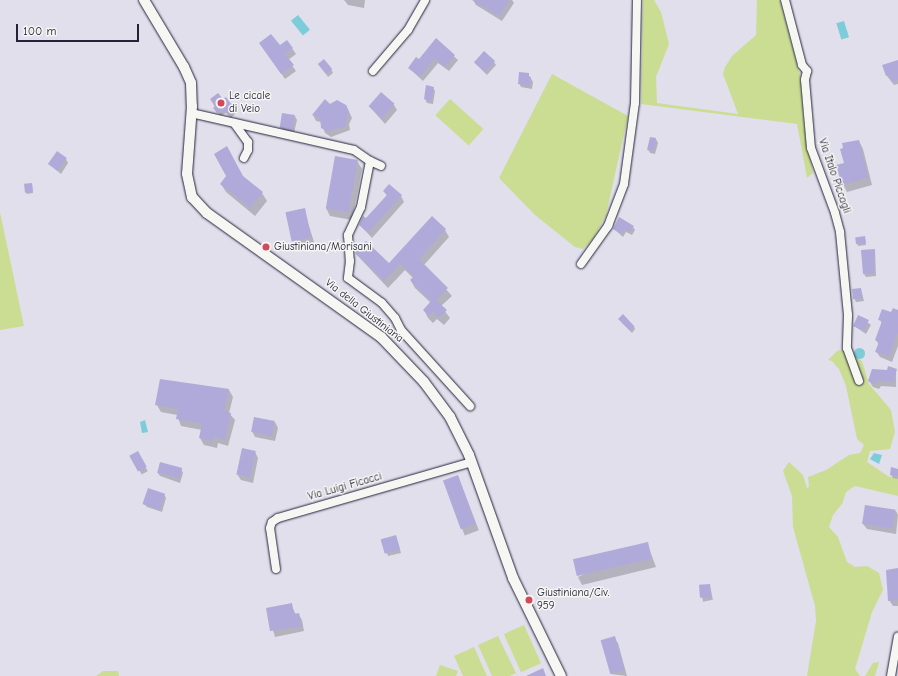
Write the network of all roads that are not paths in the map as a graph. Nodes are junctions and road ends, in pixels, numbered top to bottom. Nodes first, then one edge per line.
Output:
1 (144, 0) edge
2 (425, 0) edge
3 (638, 0) edge
4 (785, 0) edge
5 (373, 71) dead end
6 (192, 113) junction
7 (234, 123) junction
8 (244, 158) dead end
9 (370, 161) junction
10 (381, 166) dead end
11 (581, 264) dead end
12 (859, 381) dead end
13 (470, 406) dead end
14 (472, 462) junction
15 (276, 569) dead end
16 (898, 637) edge
17 (561, 676) edge
18 (891, 676) edge

1 - 6 street, Via della Giustiniana
2 - 5 street
3 - 11 street
4 - 12 street, Via Italo Piccagli
6 - 7 street
6 - 14 street, Via della Giustiniana
7 - 8 street
7 - 9 street
9 - 10 street
9 - 13 street
14 - 15 street, Via Luigi Ficacci
14 - 17 street, Via della Giustiniana
16 - 18 street

